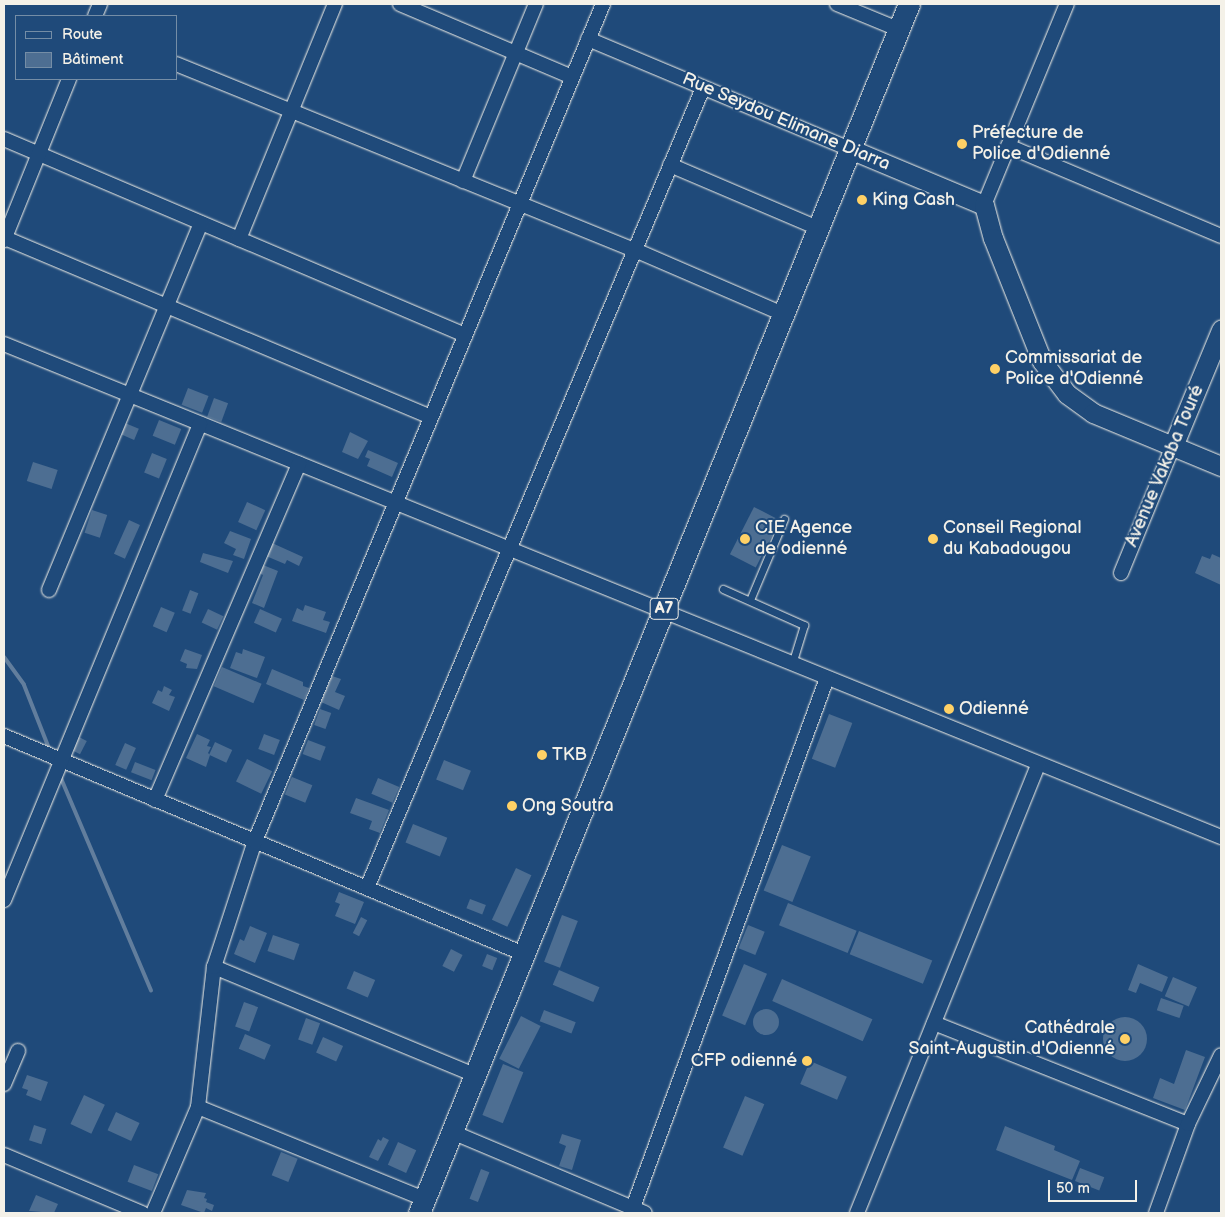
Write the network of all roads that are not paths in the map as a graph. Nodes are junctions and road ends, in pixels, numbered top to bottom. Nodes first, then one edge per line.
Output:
1 (335, 4) edge
2 (400, 4) edge
3 (536, 4) edge
4 (603, 4) edge
5 (837, 4) edge
6 (909, 4) edge
7 (1068, 4) edge
8 (898, 29) junction
9 (588, 40) junction
10 (516, 53) junction
11 (178, 65) edge
12 (572, 77) junction
13 (69, 80) edge
14 (703, 88) junction
15 (291, 110) junction
16 (4, 139) edge
17 (1008, 146) junction
18 (850, 149) junction
19 (38, 154) junction
20 (670, 165) junction
21 (463, 181) junction
22 (520, 204) junction
23 (984, 205) junction
24 (201, 223) junction
25 (818, 228) junction
26 (1221, 236) edge
27 (4, 239) edge
28 (239, 239) junction
29 (635, 250) junction
30 (166, 306) junction
31 (783, 314) junction
32 (1221, 330) edge
33 (465, 335) junction
34 (4, 344) edge
35 (129, 395) junction
36 (431, 417) junction
37 (200, 424) junction
38 (1173, 446) junction
39 (299, 464) junction
40 (1221, 466) edge
41 (395, 503) junction
42 (784, 519) dead end
43 (509, 550) junction
44 (1121, 573) dead end
45 (723, 589) dead end
46 (49, 590) dead end
47 (750, 600) junction
48 (663, 612) junction
49 (792, 664) junction
50 (827, 678) junction
51 (4, 736) edge
52 (62, 760) junction
53 (1038, 764) junction
54 (155, 800) junction
55 (1221, 836) edge
56 (255, 841) junction
57 (367, 888) junction
58 (4, 900) edge
59 (524, 954) junction
60 (214, 967) junction
61 (934, 1023) junction
62 (18, 1051) dead end
63 (1221, 1055) edge
64 (475, 1075) junction
65 (4, 1084) edge
66 (198, 1107) junction
67 (1188, 1124) junction
68 (452, 1132) junction
69 (4, 1155) edge
70 (422, 1206) edge
71 (636, 1212) edge
72 (142, 1213) edge
73 (153, 1213) edge
74 (858, 1213) edge
75 (1156, 1213) edge

1 - 15 street
2 - 10 street
3 - 10 street
4 - 9 street
5 - 8 street
6 - 8 main road, A7
7 - 17 street
8 - 18 main road, A7
9 - 12 street
9 - 14 street, Rue Seydou Elimane Diarra
10 - 12 street
10 - 21 street
11 - 15 street
12 - 22 street
13 - 19 street
14 - 18 street, Rue Seydou Elimane Diarra
14 - 20 street
15 - 21 street
15 - 28 street
16 - 19 street
17 - 23 street
17 - 26 street
18 - 23 street, Rue Seydou Elimane Diarra
18 - 25 main road, A7
19 - 24 street
19 - 27 street
20 - 25 street
20 - 29 street
21 - 22 street
22 - 29 street
22 - 33 street
23 - 38 street
24 - 28 street
24 - 30 street
25 - 31 main road, A7
27 - 30 street
28 - 33 street
29 - 31 street
29 - 43 street
30 - 35 street
30 - 36 street
31 - 48 main road, A7
32 - 38 street, Avenue Vakaba Touré
33 - 36 street
34 - 35 street
35 - 37 street
35 - 46 street
36 - 41 street
37 - 39 street
37 - 52 street
38 - 40 street
38 - 44 street, Avenue Vakaba Touré
39 - 41 street
39 - 54 street
41 - 43 street
41 - 56 street
42 - 47 lane
43 - 48 street
43 - 57 street
45 - 47 lane
47 - 49 lane
48 - 49 street
48 - 59 main road, A7
49 - 50 street
50 - 53 street
50 - 71 street
51 - 52 street
52 - 54 street
52 - 58 street
53 - 55 street
53 - 61 street
54 - 56 street
56 - 57 street
56 - 60 street
57 - 59 street
59 - 64 main road, A7
60 - 64 street
60 - 66 street
61 - 67 street
61 - 74 street
62 - 65 street
63 - 67 street
64 - 68 main road, A7
66 - 70 street
66 - 73 street
67 - 75 street
68 - 70 main road, A7
68 - 71 street
69 - 72 street

